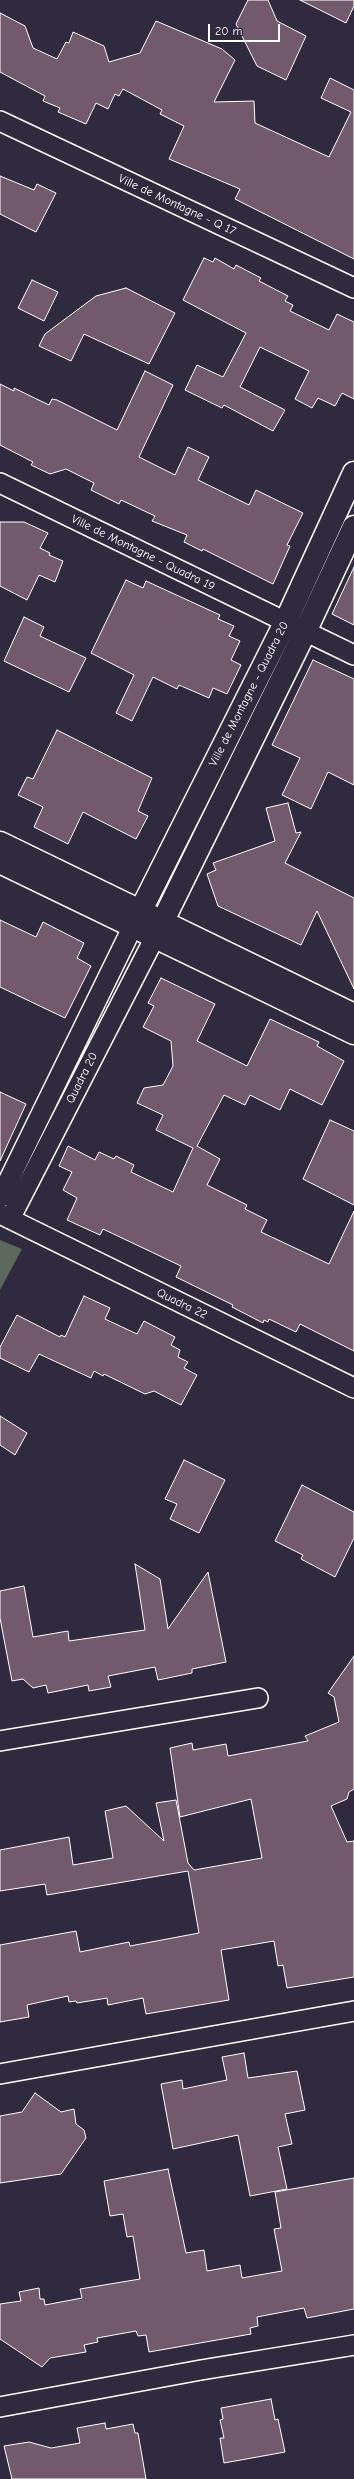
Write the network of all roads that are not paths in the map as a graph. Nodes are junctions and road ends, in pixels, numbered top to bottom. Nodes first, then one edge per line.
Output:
1 (0, 121) edge
2 (354, 288) edge
3 (354, 472) edge
4 (0, 483) edge
5 (354, 527) edge
6 (285, 623) junction
7 (305, 632) junction
8 (354, 655) edge
9 (0, 843) edge
10 (0, 862) edge
11 (136, 919) junction
12 (158, 930) junction
13 (354, 1015) edge
14 (354, 1034) edge
15 (0, 1198) edge
16 (5, 1217) edge
17 (354, 1388) edge
18 (258, 1698) dead end
19 (0, 1742) edge
20 (354, 2012) edge
21 (0, 2074) edge
22 (354, 2346) edge
23 (0, 2407) edge

1 - 2 street, Ville de Montagne - Q 17
3 - 6 street, Ville de Montagne - Quadra 20
4 - 6 street, Ville de Montagne - Quadra 19
5 - 7 street, Ville de Montagne - Quadra 20
6 - 7 street, Ville de Montagne - Quadra 19
6 - 11 street, Ville de Montagne - Quadra 20
7 - 8 street, Ville de Montagne - Quadra 19
7 - 12 street, Ville de Montagne - Quadra 20
9 - 11 street
10 - 11 street
11 - 12 street
11 - 15 street, Quadra 20
12 - 13 street
12 - 14 street
12 - 16 street, Quadra 20
16 - 17 street, Quadra 22
18 - 19 street
20 - 21 street
22 - 23 street

